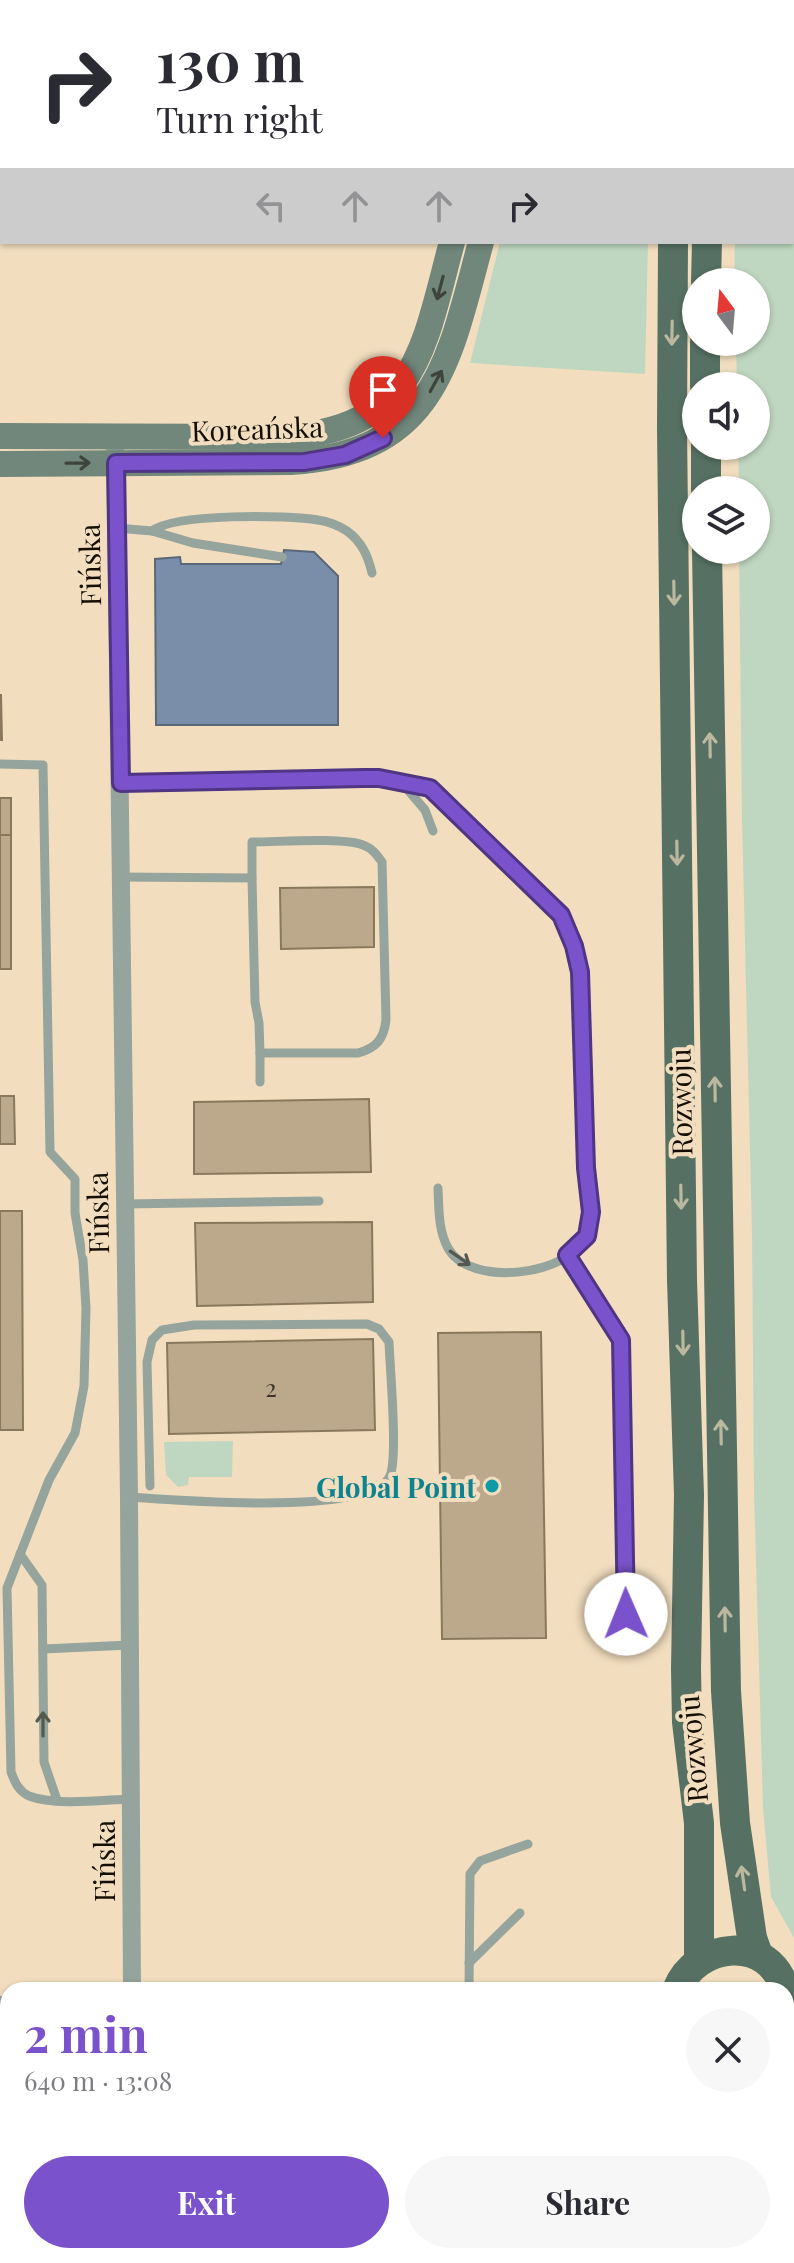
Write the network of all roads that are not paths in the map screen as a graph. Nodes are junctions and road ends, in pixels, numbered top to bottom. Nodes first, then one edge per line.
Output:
1 (451, 244) edge
2 (480, 244) edge
3 (673, 244) edge
4 (707, 244) edge
5 (706, 268) edge
6 (115, 435) junction
7 (0, 436) edge
8 (116, 463) junction
9 (0, 464) edge
10 (117, 528) junction
11 (152, 531) junction
12 (282, 557) dead end
13 (707, 564) edge
14 (372, 573) dead end
15 (0, 764) edge
16 (121, 783) junction
17 (402, 783) junction
18 (433, 831) dead end
19 (121, 877) junction
20 (252, 878) junction
21 (260, 1053) junction
22 (260, 1082) dead end
23 (438, 1188) dead end
24 (319, 1201) dead end
25 (124, 1204) junction
26 (567, 1255) junction
27 (150, 1486) dead end
28 (129, 1497) junction
29 (20, 1554) junction
30 (3, 1588) edge
31 (130, 1645) junction
32 (626, 1645) dead end
33 (43, 1649) junction
34 (131, 1799) junction
35 (57, 1800) junction
36 (528, 1844) dead end
37 (520, 1913) dead end
38 (758, 1955) junction
39 (469, 1963) junction
40 (681, 1980) edge
41 (132, 1982) edge
42 (469, 1982) edge
43 (783, 1982) edge

1 -> 6 street, Koreańska
8 -> 2 street, Koreańska
3 -> 40 main road, Rozwoju
4 - 5 main road
6 - 7 street, Koreańska
6 - 8 street, Fińska
9 -> 8 street, Koreańska
8 - 10 street, Fińska
10 - 11 lane
10 - 16 street, Fińska
11 - 12 lane
11 - 14 lane
38 -> 13 main road, Rozwoju
15 - 29 lane
16 - 17 lane
16 - 19 street, Fińska
17 - 18 lane
17 - 26 lane
19 - 20 lane
19 - 25 street, Fińska
20 - 21 lane
20 - 21 lane
21 - 22 lane
23 -> 26 lane
24 - 25 lane
25 - 28 street, Fińska
26 - 32 lane
27 - 28 lane
28 - 31 street, Fińska
29 - 30 lane
29 - 33 lane
30 - 35 lane
31 - 33 lane
31 - 34 street, Fińska
35 -> 33 lane
34 - 35 lane
34 - 41 street, Fińska
36 - 39 lane
37 - 39 lane
38 - 40 main road
38 - 43 main road
39 - 42 lane

